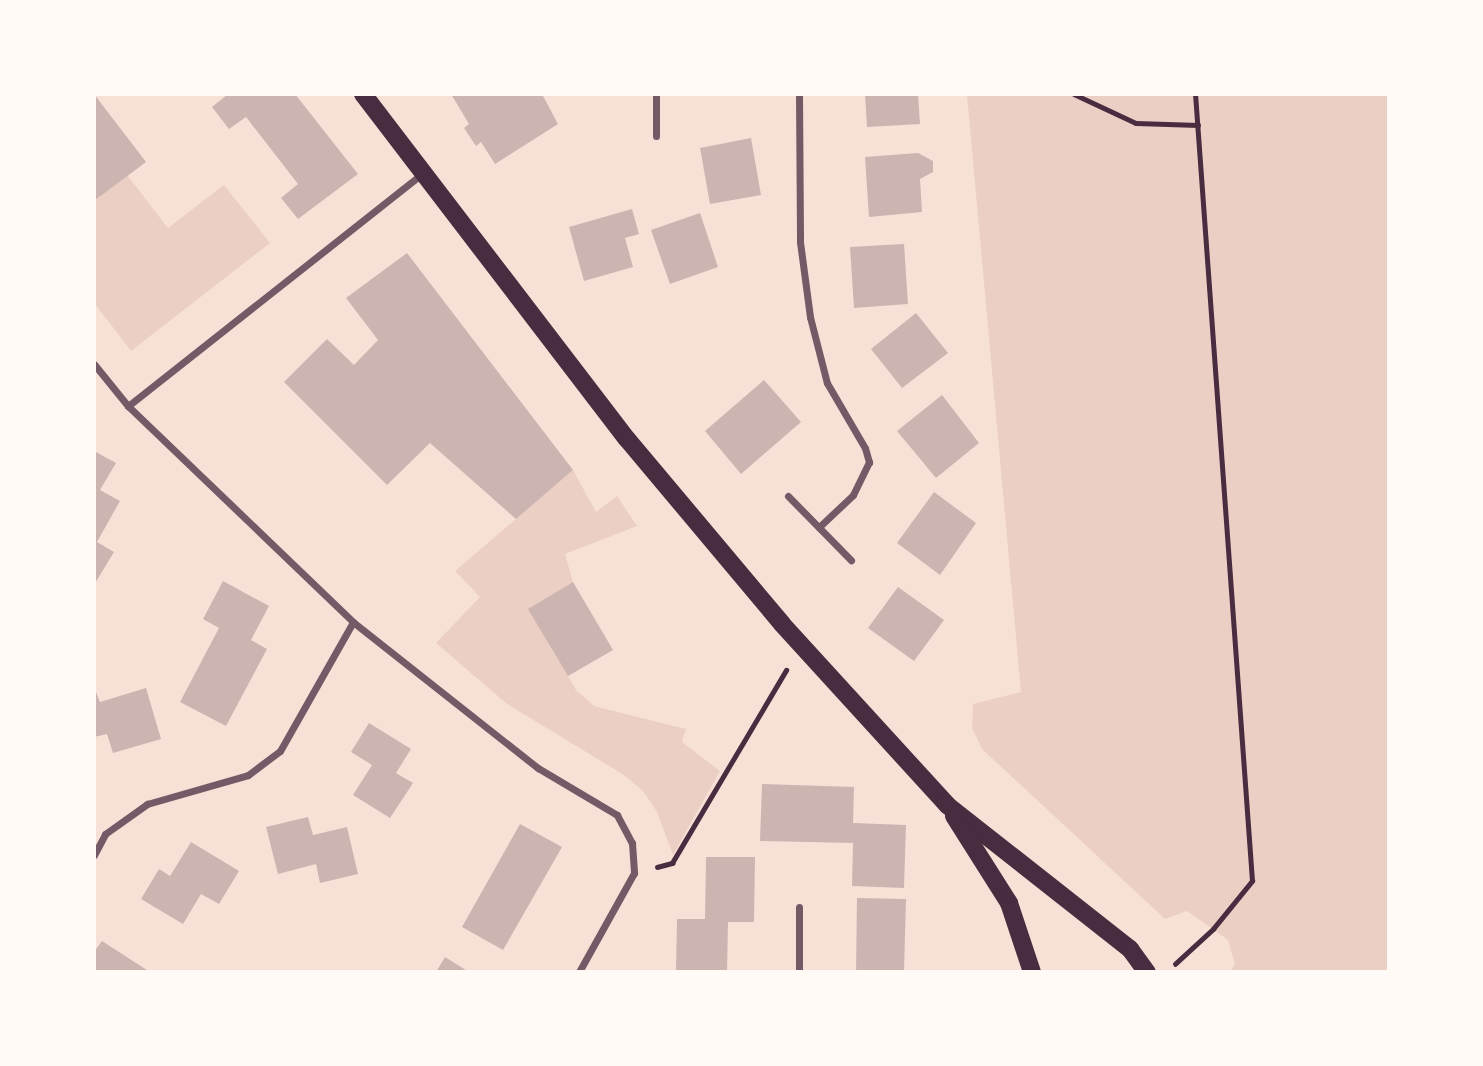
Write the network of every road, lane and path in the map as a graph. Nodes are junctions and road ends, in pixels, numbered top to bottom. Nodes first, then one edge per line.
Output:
1 (363, 94) edge
2 (656, 94) edge
3 (799, 94) edge
4 (1074, 94) edge
5 (1195, 94) edge
6 (1198, 124) junction
7 (656, 136) dead end
8 (424, 173) junction
9 (94, 364) edge
10 (128, 405) junction
11 (788, 496) dead end
12 (819, 527) junction
13 (851, 560) dead end
14 (353, 622) junction
15 (801, 645) junction
16 (947, 805) junction
17 (94, 855) edge
18 (634, 873) junction
19 (799, 907) dead end
20 (1130, 949) junction
21 (579, 971) edge
22 (799, 971) edge
23 (1032, 971) edge
24 (1147, 971) edge
25 (1159, 971) edge
26 (1167, 971) edge

1 - 8 main road
2 - 7 street
3 - 12 street
4 - 6 path
5 - 6 path
6 - 26 path
8 - 10 street
8 - 15 main road
9 - 10 street
10 - 14 street
11 - 12 street
12 - 13 street
14 - 17 street
14 - 18 street
15 - 16 main road
15 - 18 path
16 - 20 main road
16 - 23 main road
18 - 21 street
19 - 22 street
20 - 24 main road
20 - 25 main road

